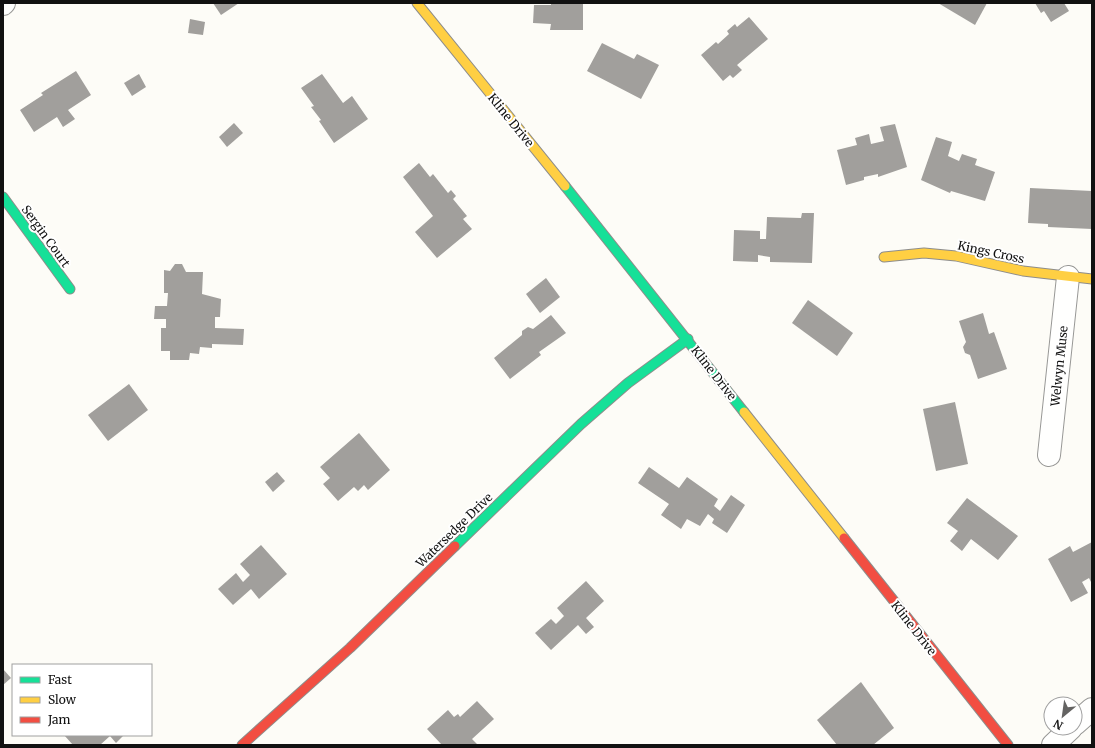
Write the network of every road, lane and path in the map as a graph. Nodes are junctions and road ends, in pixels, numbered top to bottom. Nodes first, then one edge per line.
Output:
1 (416, 3) edge
2 (3, 197) edge
3 (884, 257) dead end
4 (1068, 277) junction
5 (1092, 279) edge
6 (70, 289) dead end
7 (688, 339) junction
8 (1049, 455) dead end
9 (1092, 709) edge
10 (1083, 717) edge
11 (1063, 736) edge
12 (242, 745) edge
13 (1008, 745) edge
14 (1053, 745) edge

1 - 7 street, Kline Drive
2 - 6 street, Sergin Court
3 - 4 street, Kings Cross
4 - 5 street, Kings Cross
4 - 8 street, Welwyn Muse
7 - 12 street, Watersedge Drive
7 - 13 street, Kline Drive
9 - 10 street
11 - 14 street

